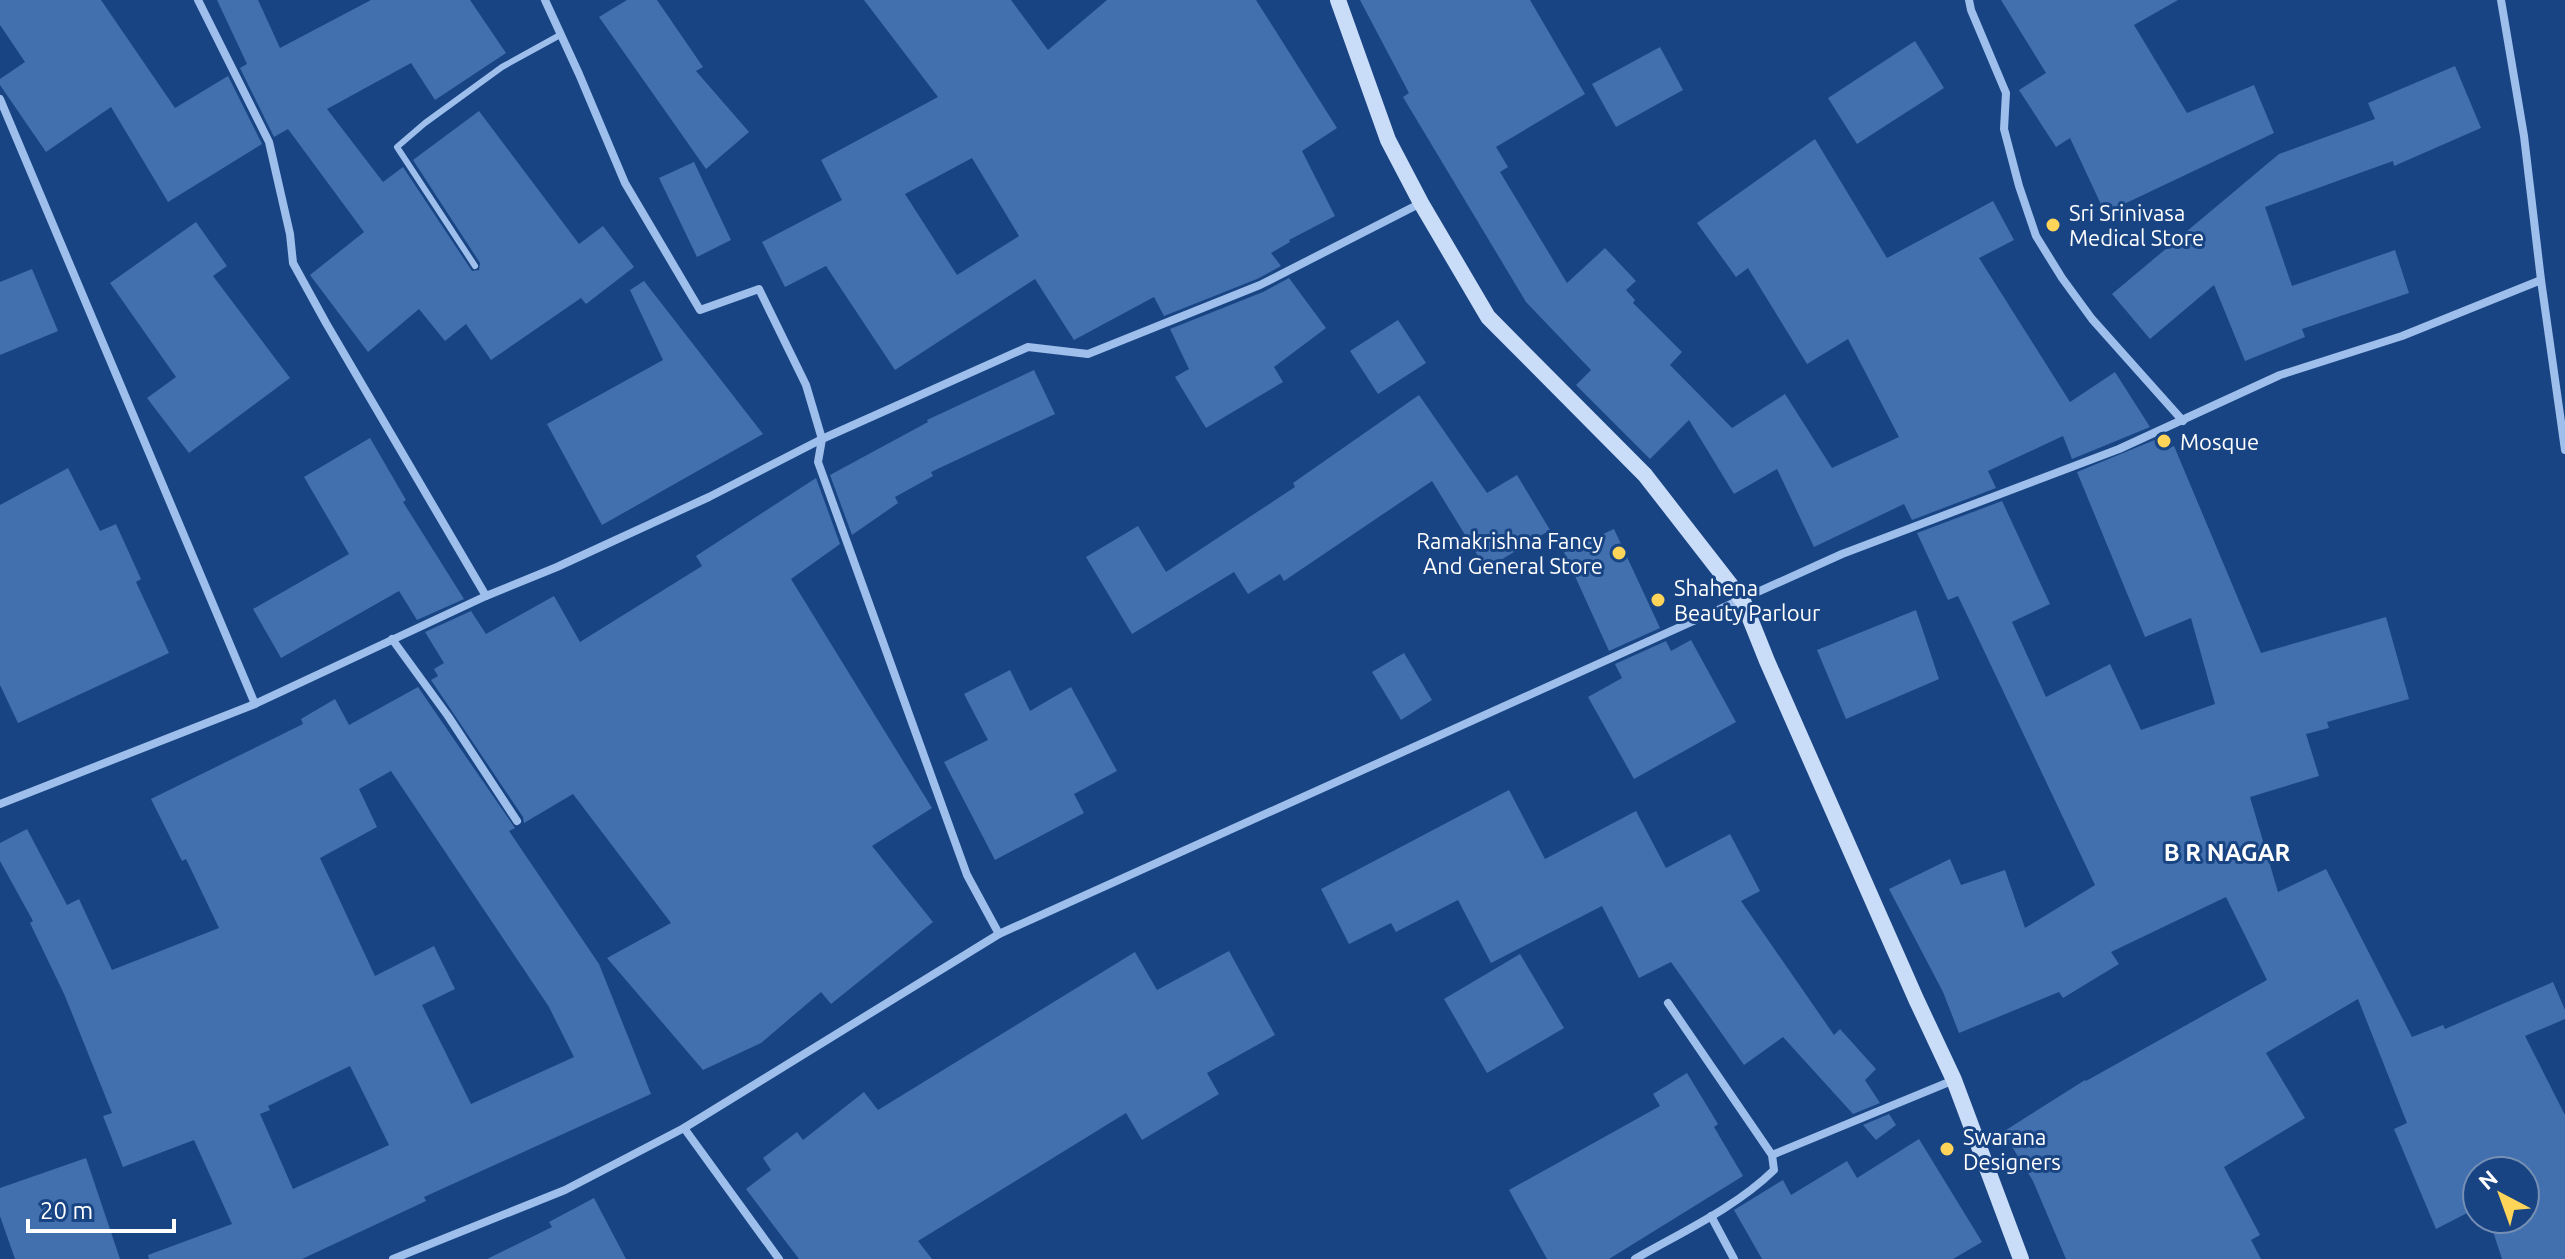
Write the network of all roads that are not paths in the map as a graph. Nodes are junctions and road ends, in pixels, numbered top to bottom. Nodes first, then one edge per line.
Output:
1 (198, 0) edge
2 (545, 0) edge
3 (1338, 0) edge
4 (1969, 0) edge
5 (2501, 0) edge
6 (560, 35) junction
7 (0, 99) edge
8 (1421, 203) junction
9 (475, 266) dead end
10 (2541, 280) junction
11 (2183, 421) junction
12 (822, 439) junction
13 (2565, 450) edge
14 (486, 596) junction
15 (1743, 601) junction
16 (392, 639) junction
17 (255, 704) junction
18 (0, 804) edge
19 (517, 821) dead end
20 (999, 934) junction
21 (1668, 1003) dead end
22 (1954, 1080) junction
23 (684, 1128) junction
24 (1772, 1155) junction
25 (1711, 1216) junction
26 (393, 1259) edge
27 (779, 1259) edge
28 (1635, 1259) edge
29 (1734, 1259) edge
30 (2021, 1259) edge

1 - 14 street
2 - 6 street
3 - 8 main road
4 - 11 street
5 - 10 street
6 - 9 lane
6 - 12 street
7 - 17 street
8 - 12 street
8 - 15 main road
10 - 11 street
10 - 13 street
11 - 15 street
12 - 14 street
12 - 20 street
14 - 16 street
15 - 20 street
15 - 22 main road
16 - 17 street
16 - 19 street
17 - 18 street
20 - 23 street
21 - 24 street
22 - 24 street
22 - 30 main road
23 - 26 street
23 - 27 street
24 - 25 street
25 - 28 street
25 - 29 street

